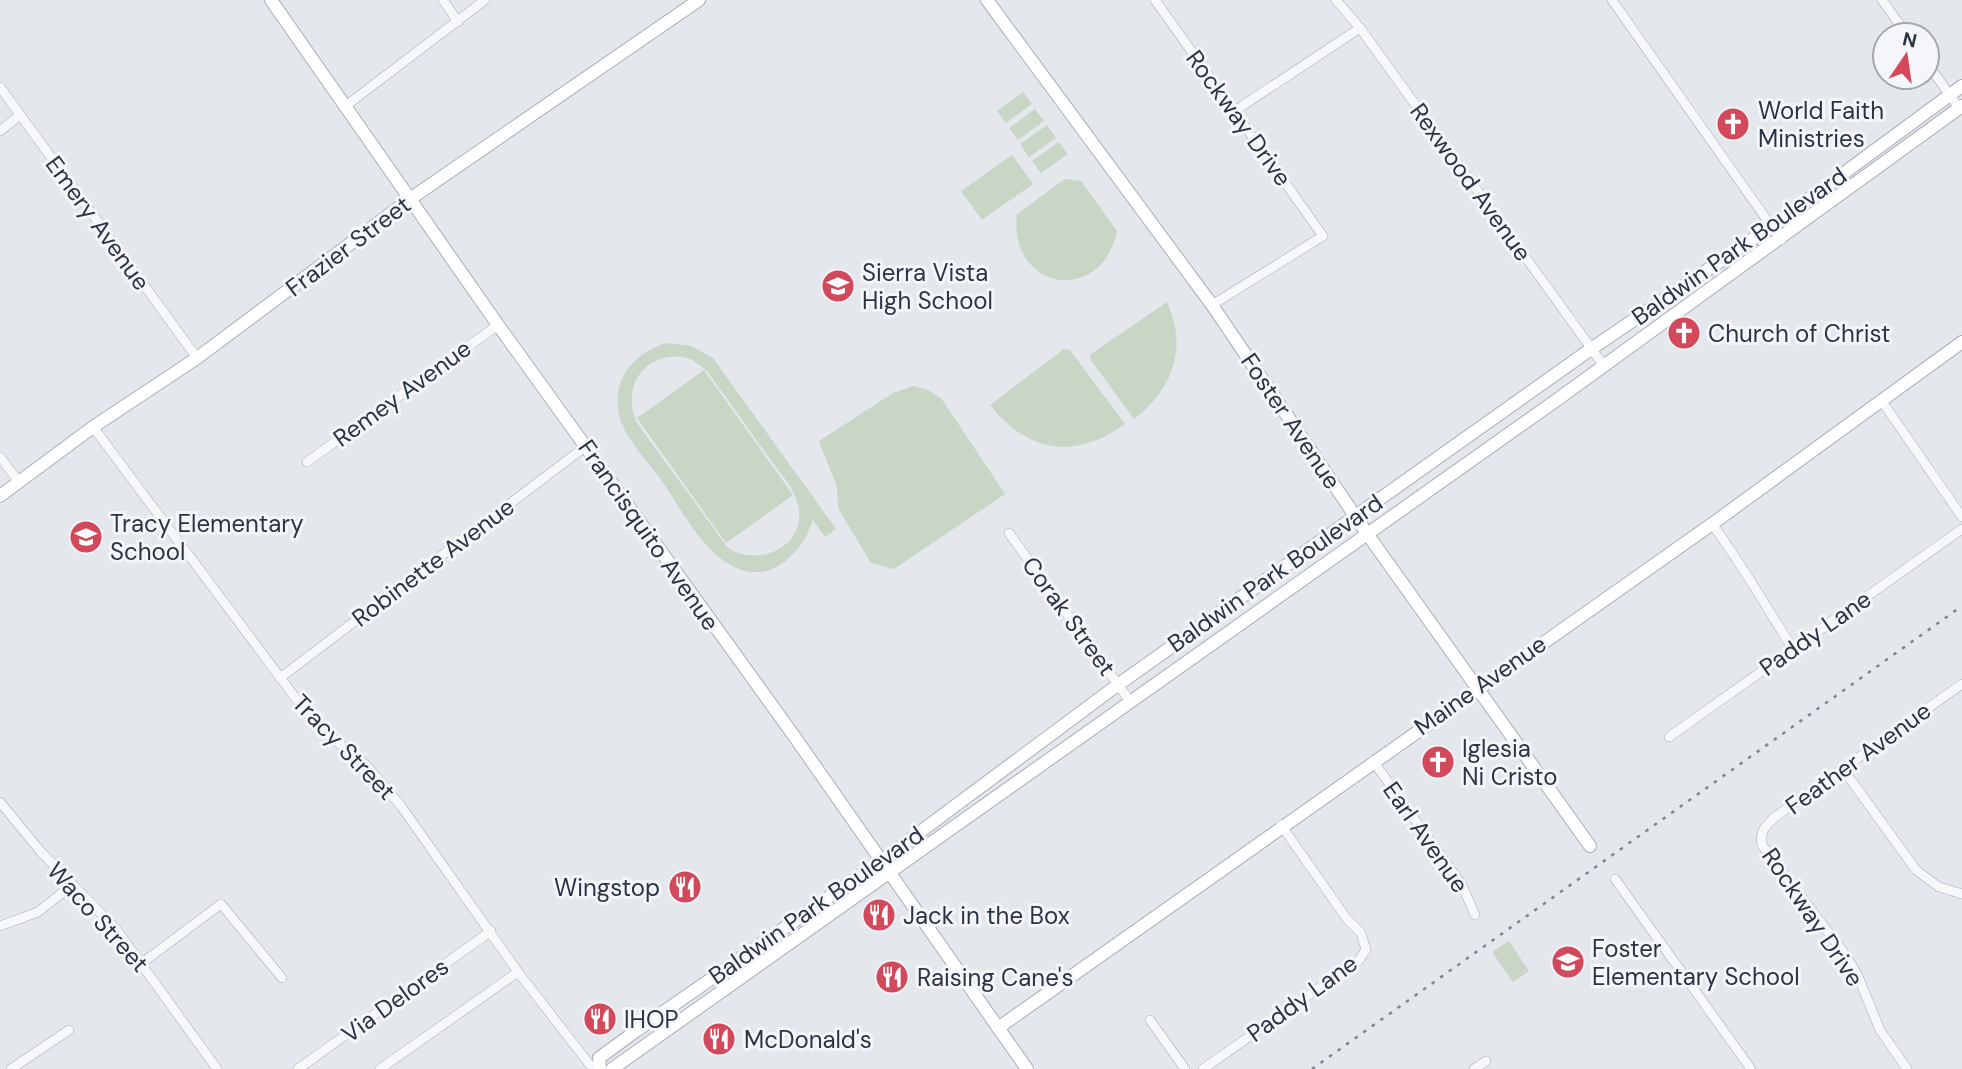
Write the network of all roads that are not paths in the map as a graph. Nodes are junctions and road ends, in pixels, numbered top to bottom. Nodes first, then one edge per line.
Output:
1 (271, 0) edge
2 (443, 0) edge
3 (485, 0) edge
4 (699, 0) edge
5 (987, 0) edge
6 (1155, 0) edge
7 (1336, 0) edge
8 (1612, 0) edge
9 (1882, 0) edge
10 (1897, 21) edge
11 (458, 22) junction
12 (1360, 28) junction
13 (1941, 82) edge
14 (1962, 86) edge
15 (0, 88) edge
16 (1950, 95) junction
17 (347, 105) junction
18 (1961, 107) edge
19 (1233, 112) junction
20 (19, 116) junction
21 (0, 131) edge
22 (411, 199) junction
23 (1772, 226) junction
24 (1781, 240) junction
25 (1213, 305) junction
26 (498, 325) junction
27 (1962, 342) edge
28 (1591, 349) junction
29 (197, 358) junction
30 (1604, 366) junction
31 (1881, 400) junction
32 (93, 427) junction
33 (586, 446) junction
34 (0, 457) edge
35 (307, 462) dead end
36 (19, 482) junction
37 (0, 496) edge
38 (1356, 517) junction
39 (1962, 517) edge
40 (1712, 524) junction
41 (1962, 529) edge
42 (1009, 533) dead end
43 (1368, 535) junction
44 (1793, 649) junction
45 (280, 678) junction
46 (1119, 684) junction
47 (1962, 684) edge
48 (1476, 688) junction
49 (1129, 700) junction
50 (1669, 737) dead end
51 (1373, 761) junction
52 (1843, 769) junction
53 (0, 802) edge
54 (1281, 825) junction
55 (1760, 838) joint
56 (1590, 846) dead end
57 (881, 861) junction
58 (890, 874) junction
59 (1615, 878) dead end
60 (72, 885) junction
61 (1962, 894) edge
62 (1475, 915) dead end
63 (0, 926) edge
64 (491, 932) junction
65 (772, 937) junction
66 (142, 963) junction
67 (518, 972) junction
68 (282, 978) dead end
69 (734, 983) junction
70 (1150, 1020) dead end
71 (998, 1028) junction
72 (69, 1030) dead end
73 (1486, 1061) dead end
74 (11, 1069) edge
75 (217, 1069) edge
76 (299, 1069) edge
77 (380, 1069) edge
78 (602, 1069) edge
79 (1027, 1069) edge
80 (1185, 1069) edge
81 (1203, 1069) edge
82 (1474, 1069) edge
83 (1751, 1069) edge
84 (1907, 1069) edge

1 - 17 street, Francisquito Avenue
2 - 11 street
3 - 11 street
4 - 22 street, Frazier Street
5 - 25 street, Foster Avenue
6 - 19 street, Rockway Drive
7 - 12 street, Rexwood Avenue
8 - 23 street
9 - 10 street
11 - 17 street
12 - 19 street
12 - 28 street, Rexwood Avenue
13 - 16 street
14 - 16 street, Baldwin Park Boulevard
15 - 20 street, Emery Avenue
16 - 18 street
16 - 23 street, Baldwin Park Boulevard
17 - 22 street, Francisquito Avenue
18 - 24 street, Baldwin Park Boulevard
19 - 25 street, Rockway Drive
20 - 21 street
20 - 29 street, Emery Avenue
22 - 26 street, Francisquito Avenue
22 - 29 street, Frazier Street
23 - 24 street
23 - 28 street, Baldwin Park Boulevard
24 - 30 street, Baldwin Park Boulevard
25 - 38 street, Foster Avenue
26 - 33 street, Francisquito Avenue
26 - 35 street, Remey Avenue
27 - 31 street, Maine Avenue
28 - 30 street, Rexwood Avenue
28 - 38 street, Baldwin Park Boulevard
29 - 32 street, Frazier Street
30 - 43 street, Baldwin Park Boulevard
31 - 39 street
31 - 40 street, Maine Avenue
32 - 36 street, Frazier Street
32 - 45 street, Tracy Street
33 - 45 street, Robinette Avenue
33 - 57 street, Francisquito Avenue
34 - 36 street
36 - 37 street, Frazier Street
38 - 43 street, Foster Avenue
38 - 46 street, Baldwin Park Boulevard
40 - 44 street
40 - 48 street, Maine Avenue
41 - 44 street, Paddy Lane
42 - 46 street, Corak Street
43 - 48 street, Foster Avenue
43 - 49 street, Baldwin Park Boulevard
44 - 50 street, Paddy Lane
45 - 64 street, Tracy Street
46 - 49 street, Corak Street
46 - 57 street, Baldwin Park Boulevard
47 - 52 street, Feather Avenue
48 - 51 street, Maine Avenue
48 - 56 street, Foster Avenue
49 - 58 street, Baldwin Park Boulevard
51 - 54 street, Maine Avenue
51 - 62 street, Earl Avenue
52 - 55 street, Feather Avenue
52 - 61 street
53 - 60 street, Waco Street
54 - 71 street, Maine Avenue
54 - 81 street, Paddy Lane
55 - 84 street, Rockway Drive
57 - 58 street, Francisquito Avenue
57 - 65 street, Baldwin Park Boulevard
58 - 69 street, Baldwin Park Boulevard
58 - 71 street, Francisquito Avenue
59 - 83 street
60 - 63 street
60 - 66 street, Waco Street
64 - 67 street, Tracy Street
64 - 76 street, Via Delores
65 - 69 street
65 - 78 street, Baldwin Park Boulevard
66 - 68 street
66 - 75 street, Waco Street
67 - 77 street
67 - 78 street, Tracy Street
69 - 78 street, Baldwin Park Boulevard
70 - 80 street
71 - 79 street, Francisquito Avenue
72 - 74 street
73 - 82 street

